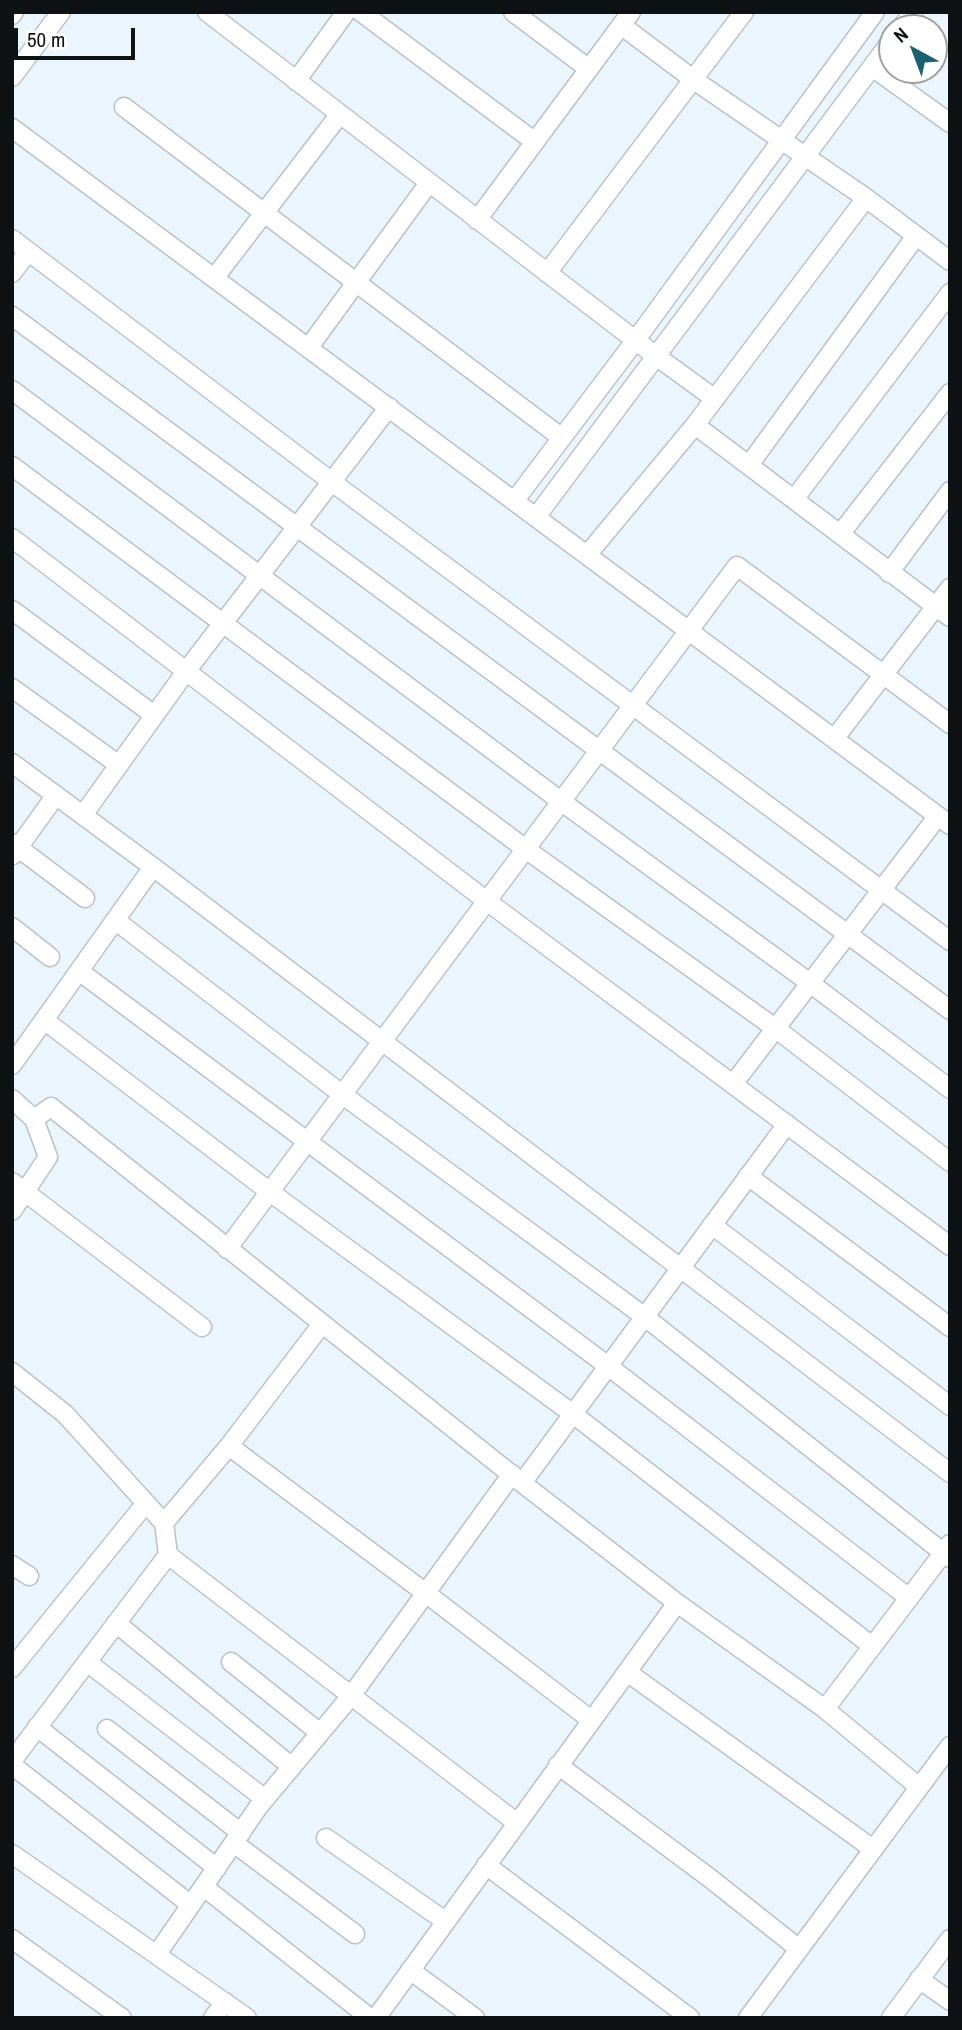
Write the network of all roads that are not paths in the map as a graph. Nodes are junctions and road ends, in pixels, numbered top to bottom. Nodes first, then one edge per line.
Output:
1 (61, 12) edge
2 (346, 12) edge
3 (361, 12) edge
4 (513, 12) edge
5 (744, 12) edge
6 (875, 12) edge
7 (216, 15) edge
8 (626, 19) edge
9 (878, 59) edge
10 (872, 67) junction
11 (589, 69) junction
12 (12, 77) edge
13 (296, 80) junction
14 (694, 80) junction
15 (124, 107) dead end
16 (340, 114) junction
17 (949, 122) edge
18 (14, 134) edge
19 (781, 140) junction
20 (535, 142) junction
21 (805, 155) junction
22 (429, 183) junction
23 (866, 198) junction
24 (264, 214) junction
25 (477, 220) junction
26 (916, 236) junction
27 (12, 239) edge
28 (28, 252) junction
29 (950, 261) edge
30 (12, 273) edge
31 (547, 273) junction
32 (215, 277) junction
33 (356, 284) junction
34 (950, 293) edge
35 (12, 316) edge
36 (635, 341) junction
37 (309, 347) junction
38 (656, 356) junction
39 (12, 390) edge
40 (950, 393) edge
41 (715, 399) junction
42 (390, 407) junction
43 (695, 425) junction
44 (562, 438) junction
45 (749, 465) junction
46 (12, 466) edge
47 (332, 482) junction
48 (950, 491) edge
49 (795, 498) junction
50 (514, 500) junction
51 (536, 517) junction
52 (296, 528) junction
53 (841, 533) junction
54 (12, 538) edge
55 (587, 555) junction
56 (889, 573) junction
57 (259, 576) junction
58 (950, 588) edge
59 (12, 610) edge
60 (943, 611) edge
61 (223, 623) junction
62 (688, 630) junction
63 (187, 670) junction
64 (882, 674) junction
65 (12, 688) edge
66 (633, 705) junction
67 (154, 715) junction
68 (950, 724) edge
69 (834, 739) junction
70 (600, 751) junction
71 (12, 763) edge
72 (119, 765) junction
73 (56, 795) junction
74 (562, 802) junction
75 (83, 815) junction
76 (944, 821) edge
77 (14, 849) edge
78 (527, 850) junction
79 (153, 867) junction
80 (881, 890) junction
81 (85, 898) dead end
82 (488, 902) junction
83 (115, 920) junction
84 (12, 927) edge
85 (848, 933) junction
86 (950, 941) edge
87 (50, 957) dead end
88 (79, 971) junction
89 (810, 983) junction
90 (950, 1010) edge
91 (44, 1020) junction
92 (775, 1028) junction
93 (382, 1042) junction
94 (12, 1065) edge
95 (733, 1084) junction
96 (950, 1089) edge
97 (343, 1095) junction
98 (12, 1099) edge
99 (34, 1119) junction
100 (787, 1124) junction
101 (307, 1142) junction
102 (950, 1162) edge
103 (748, 1176) junction
104 (20, 1187) edge
105 (270, 1192) junction
106 (12, 1211) edge
107 (712, 1225) junction
108 (950, 1246) edge
109 (227, 1249) junction
110 (681, 1268) junction
111 (645, 1317) junction
112 (323, 1324) junction
113 (950, 1326) edge
114 (202, 1327) dead end
115 (608, 1366) junction
116 (12, 1372) edge
117 (950, 1406) edge
118 (573, 1414) junction
119 (229, 1446) junction
120 (950, 1473) edge
121 (517, 1478) junction
122 (146, 1503) junction
123 (164, 1522) junction
124 (947, 1552) edge
125 (168, 1556) junction
126 (12, 1565) edge
127 (29, 1576) dead end
128 (427, 1594) junction
129 (909, 1598) junction
130 (677, 1603) junction
131 (116, 1623) junction
132 (872, 1646) junction
133 (87, 1662) junction
134 (231, 1662) dead end
135 (12, 1668) edge
136 (627, 1672) junction
137 (351, 1696) junction
138 (825, 1709) junction
139 (591, 1720) junction
140 (37, 1727) junction
141 (107, 1728) dead end
142 (320, 1733) junction
143 (950, 1746) edge
144 (13, 1760) edge
145 (558, 1765) junction
146 (292, 1767) junction
147 (919, 1787) junction
148 (265, 1799) junction
149 (517, 1823) junction
150 (237, 1838) junction
151 (326, 1838) dead end
152 (873, 1849) junction
153 (12, 1854) edge
154 (486, 1865) junction
155 (217, 1868) junction
156 (204, 1887) junction
157 (191, 1905) junction
158 (445, 1921) junction
159 (355, 1934) dead end
160 (950, 1938) edge
161 (12, 1939) edge
162 (799, 1949) junction
163 (157, 1954) junction
164 (410, 1970) junction
165 (919, 1979) junction
166 (950, 2001) edge
167 (225, 2002) junction
168 (751, 2017) edge
169 (122, 2018) edge
170 (214, 2018) edge
171 (247, 2018) edge
172 (370, 2018) edge
173 (376, 2018) edge
174 (475, 2018) edge
175 (690, 2018) edge
176 (891, 2018) edge

1 - 12 street
2 - 13 street
3 - 20 street
4 - 11 street
5 - 14 street
6 - 19 street
7 - 13 street
8 - 11 street
8 - 14 street
9 - 10 street
10 - 17 street
10 - 21 street
11 - 20 street
13 - 16 street
14 - 19 street
14 - 31 street
15 - 24 street
16 - 22 street
16 - 24 street
18 - 32 street
19 - 21 street
19 - 36 street
20 - 25 street
21 - 23 street
21 - 38 street
22 - 25 street
22 - 33 street
23 - 26 street
23 - 41 street
24 - 32 street
24 - 33 street
25 - 31 street
26 - 29 street
26 - 45 street
27 - 28 street
28 - 30 street
28 - 47 street
31 - 36 street
32 - 37 street
33 - 37 street
33 - 44 street
34 - 49 street
35 - 52 street
36 - 38 street
36 - 44 street
37 - 42 street
38 - 41 street
38 - 51 street
39 - 57 street
40 - 53 street
41 - 43 street
42 - 47 street
42 - 50 street
43 - 45 street
43 - 55 street
44 - 50 street
45 - 49 street
46 - 61 street
47 - 52 street
47 - 66 street
48 - 56 street
49 - 53 street
50 - 51 street
51 - 55 street
52 - 57 street
52 - 70 street
53 - 56 street
54 - 63 street
55 - 62 street
56 - 60 street
57 - 61 street
57 - 74 street
58 - 60 street
59 - 67 street
60 - 64 street
61 - 63 street
61 - 78 street
62 - 64 street
62 - 66 street
62 - 69 street
63 - 67 street
63 - 82 street
64 - 68 street
64 - 69 street
65 - 72 street
66 - 70 street
66 - 80 street
67 - 72 street
69 - 76 street
70 - 74 street
70 - 85 street
71 - 73 street
72 - 75 street
73 - 75 street
73 - 77 street
74 - 78 street
74 - 89 street
75 - 79 street
76 - 80 street
77 - 81 street
78 - 82 street
78 - 92 street
79 - 83 street
79 - 93 street
80 - 85 street
80 - 86 street
82 - 93 street
82 - 95 street
83 - 88 street
83 - 97 street
84 - 87 street
85 - 89 street
85 - 90 street
88 - 91 street
88 - 101 street
89 - 92 street
89 - 96 street
91 - 94 street
91 - 105 street
92 - 95 street
92 - 102 street
93 - 97 street
93 - 110 street
95 - 100 street
97 - 101 street
97 - 111 street
98 - 99 street
99 - 104 street
99 - 109 street
100 - 103 street
100 - 108 street
101 - 105 street
101 - 115 street
103 - 107 street
103 - 113 street
104 - 106 street
104 - 114 street
105 - 109 street
105 - 118 street
107 - 110 street
107 - 117 street
109 - 112 street
110 - 111 street
110 - 120 street
111 - 115 street
111 - 124 street
112 - 119 street
112 - 121 street
115 - 118 street
115 - 129 street
116 - 122 street
118 - 121 street
118 - 132 street
119 - 123 street
119 - 128 street
121 - 128 street
121 - 130 street
122 - 123 street
122 - 135 street
123 - 125 street
124 - 129 street
125 - 131 street
125 - 137 street
126 - 127 street
128 - 137 street
128 - 139 street
129 - 132 street
130 - 136 street
130 - 138 street
131 - 133 street
131 - 146 street
132 - 138 street
133 - 140 street
133 - 148 street
134 - 142 street
136 - 139 street
136 - 152 street
137 - 142 street
137 - 149 street
138 - 147 street
139 - 145 street
140 - 144 street
140 - 155 street
141 - 150 street
142 - 146 street
143 - 147 street
144 - 157 street
145 - 149 street
145 - 162 street
146 - 148 street
147 - 152 street
148 - 150 street
149 - 154 street
150 - 155 street
150 - 159 street
151 - 158 street
152 - 162 street
153 - 163 street
154 - 158 street
154 - 175 street
155 - 156 street
156 - 157 street
156 - 172 street
157 - 163 street
158 - 164 street
160 - 165 street
161 - 169 street
162 - 168 street
163 - 167 street
164 - 173 street
164 - 174 street
165 - 166 street
165 - 176 street
167 - 170 street
167 - 171 street

